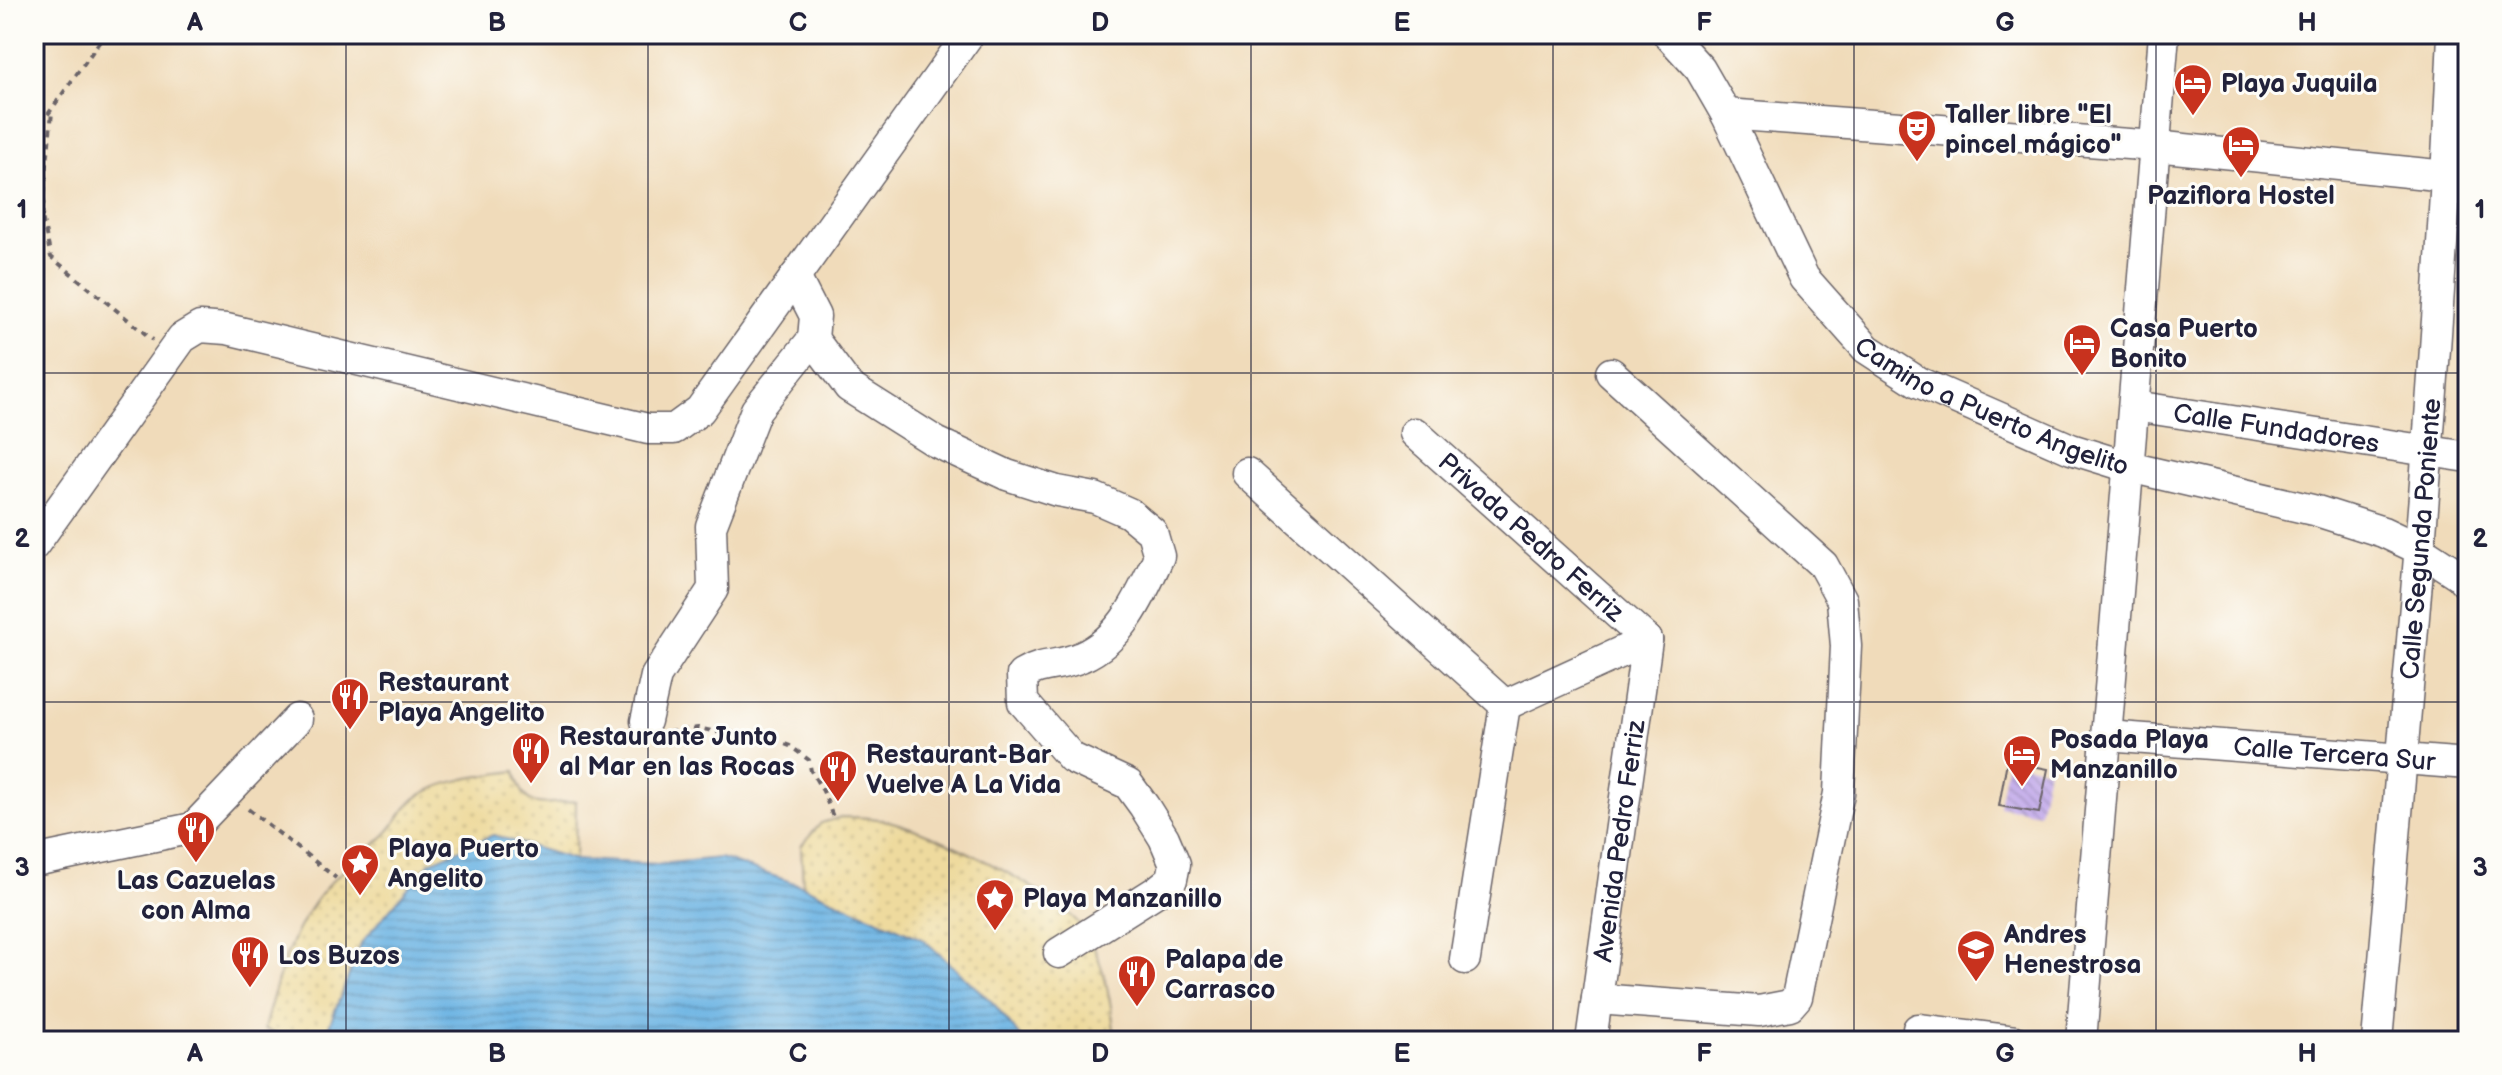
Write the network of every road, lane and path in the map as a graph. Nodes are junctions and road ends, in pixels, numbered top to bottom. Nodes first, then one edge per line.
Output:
1 (105, 34) edge
2 (969, 34) edge
3 (1668, 34) edge
4 (2164, 34) edge
5 (2453, 34) edge
6 (52, 112) junction
7 (1726, 114) junction
8 (34, 134) edge
9 (2155, 146) junction
10 (2458, 177) edge
11 (34, 212) edge
12 (42, 217) junction
13 (795, 277) junction
14 (813, 339) junction
15 (171, 354) junction
16 (1611, 373) dead end
17 (2134, 406) junction
18 (1415, 433) dead end
19 (2428, 451) junction
20 (2468, 457) edge
21 (2129, 467) junction
22 (1247, 473) dead end
23 (36, 539) edge
24 (2419, 549) junction
25 (2468, 585) edge
26 (1647, 640) junction
27 (1505, 705) junction
28 (297, 719) dead end
29 (646, 721) joint
30 (2107, 736) junction
31 (2401, 759) junction
32 (2468, 764) edge
33 (227, 792) junction
34 (833, 817) dead end
35 (34, 861) edge
36 (336, 878) dead end
37 (1059, 953) dead end
38 (1465, 959) dead end
39 (1597, 999) junction
40 (1918, 1029) dead end
41 (1591, 1041) edge
42 (2015, 1041) edge
43 (2081, 1041) edge
44 (2377, 1041) edge

1 - 6 path
2 - 13 street
3 - 7 street, Camino a Puerto Angelito
4 - 9 street
5 - 10 street, Calle Segunda Poniente
6 - 8 path
6 - 12 path
7 - 9 street
7 - 21 street, Camino a Puerto Angelito
9 - 10 street
9 - 17 street
10 - 19 street, Calle Segunda Poniente
11 - 12 path
12 - 15 path
13 - 14 street
13 - 15 street
14 - 29 street
14 - 37 street
15 - 23 street
16 - 39 street
17 - 19 street, Calle Fundadores
17 - 21 street
18 - 26 street, Privada Pedro Ferriz
19 - 20 street, Calle Fundadores
19 - 24 street, Calle Segunda Poniente
21 - 24 street, Camino a Puerto Angelito
21 - 30 street
22 - 27 street
24 - 25 street, Camino a Puerto Angelito
24 - 31 street, Calle Segunda Poniente
26 - 27 street
26 - 39 street, Avenida Pedro Ferriz
27 - 38 street
28 - 33 street
29 - 34 path
30 - 31 street, Calle Tercera Sur
30 - 43 street
31 - 32 street, Calle Tercera Sur
31 - 44 street, Calle Segunda Poniente
33 - 35 street
33 - 36 path
39 - 41 street, Avenida Pedro Ferriz
40 - 42 street

